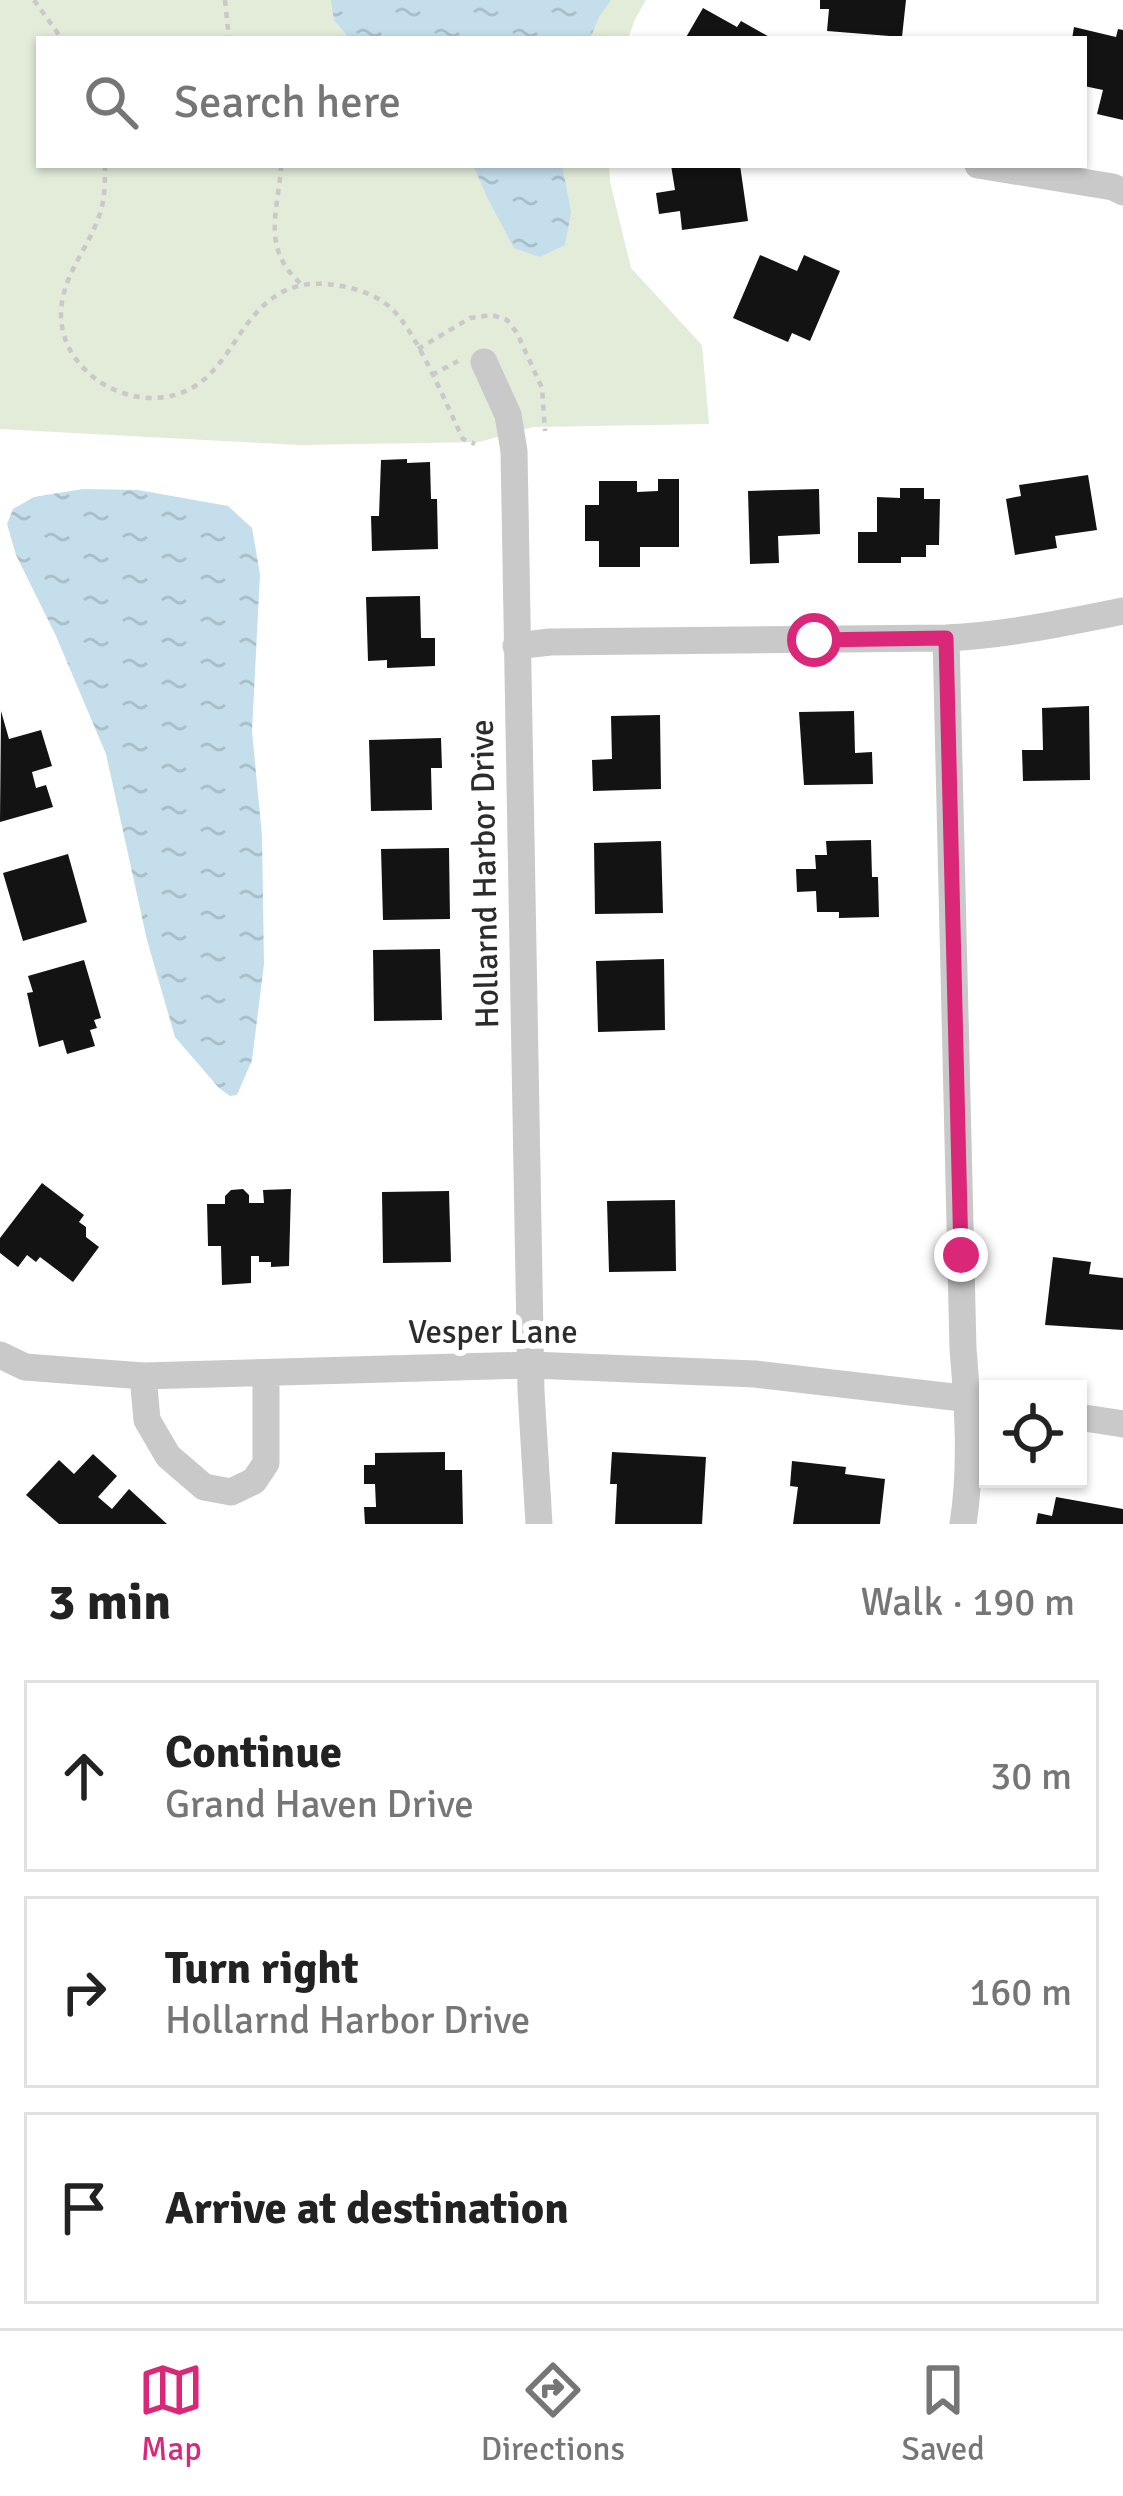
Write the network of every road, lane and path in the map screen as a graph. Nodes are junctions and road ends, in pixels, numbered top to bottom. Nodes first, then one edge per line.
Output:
1 (34, 0) edge
2 (226, 0) edge
3 (60, 36) edge
4 (229, 36) edge
5 (105, 168) edge
6 (281, 168) edge
7 (996, 168) edge
8 (1123, 192) edge
9 (301, 284) junction
10 (484, 362) dead end
11 (476, 444) dead end
12 (1123, 610) edge
13 (946, 638) junction
14 (516, 646) junction
15 (0, 1355) edge
16 (266, 1373) junction
17 (142, 1376) junction
18 (531, 1378) junction
19 (978, 1399) edge
20 (1087, 1418) edge
21 (1123, 1424) edge
22 (539, 1524) edge
23 (963, 1524) edge

1 - 3 path
2 - 4 path
5 - 9 path
6 - 9 path
7 - 8 street
9 - 11 path
10 - 14 street, Hollarnd Harbor Drive
12 - 13 street
13 - 14 street
13 - 19 street
14 - 18 street, Hollarnd Harbor Drive
15 - 17 street, Vesper Lane
16 - 17 street, Vesper Lane
16 - 17 street
16 - 18 street, Vesper Lane
18 - 19 street, Vesper Lane
18 - 22 street, Hollarnd Harbor Drive
19 - 23 street
20 - 21 street

